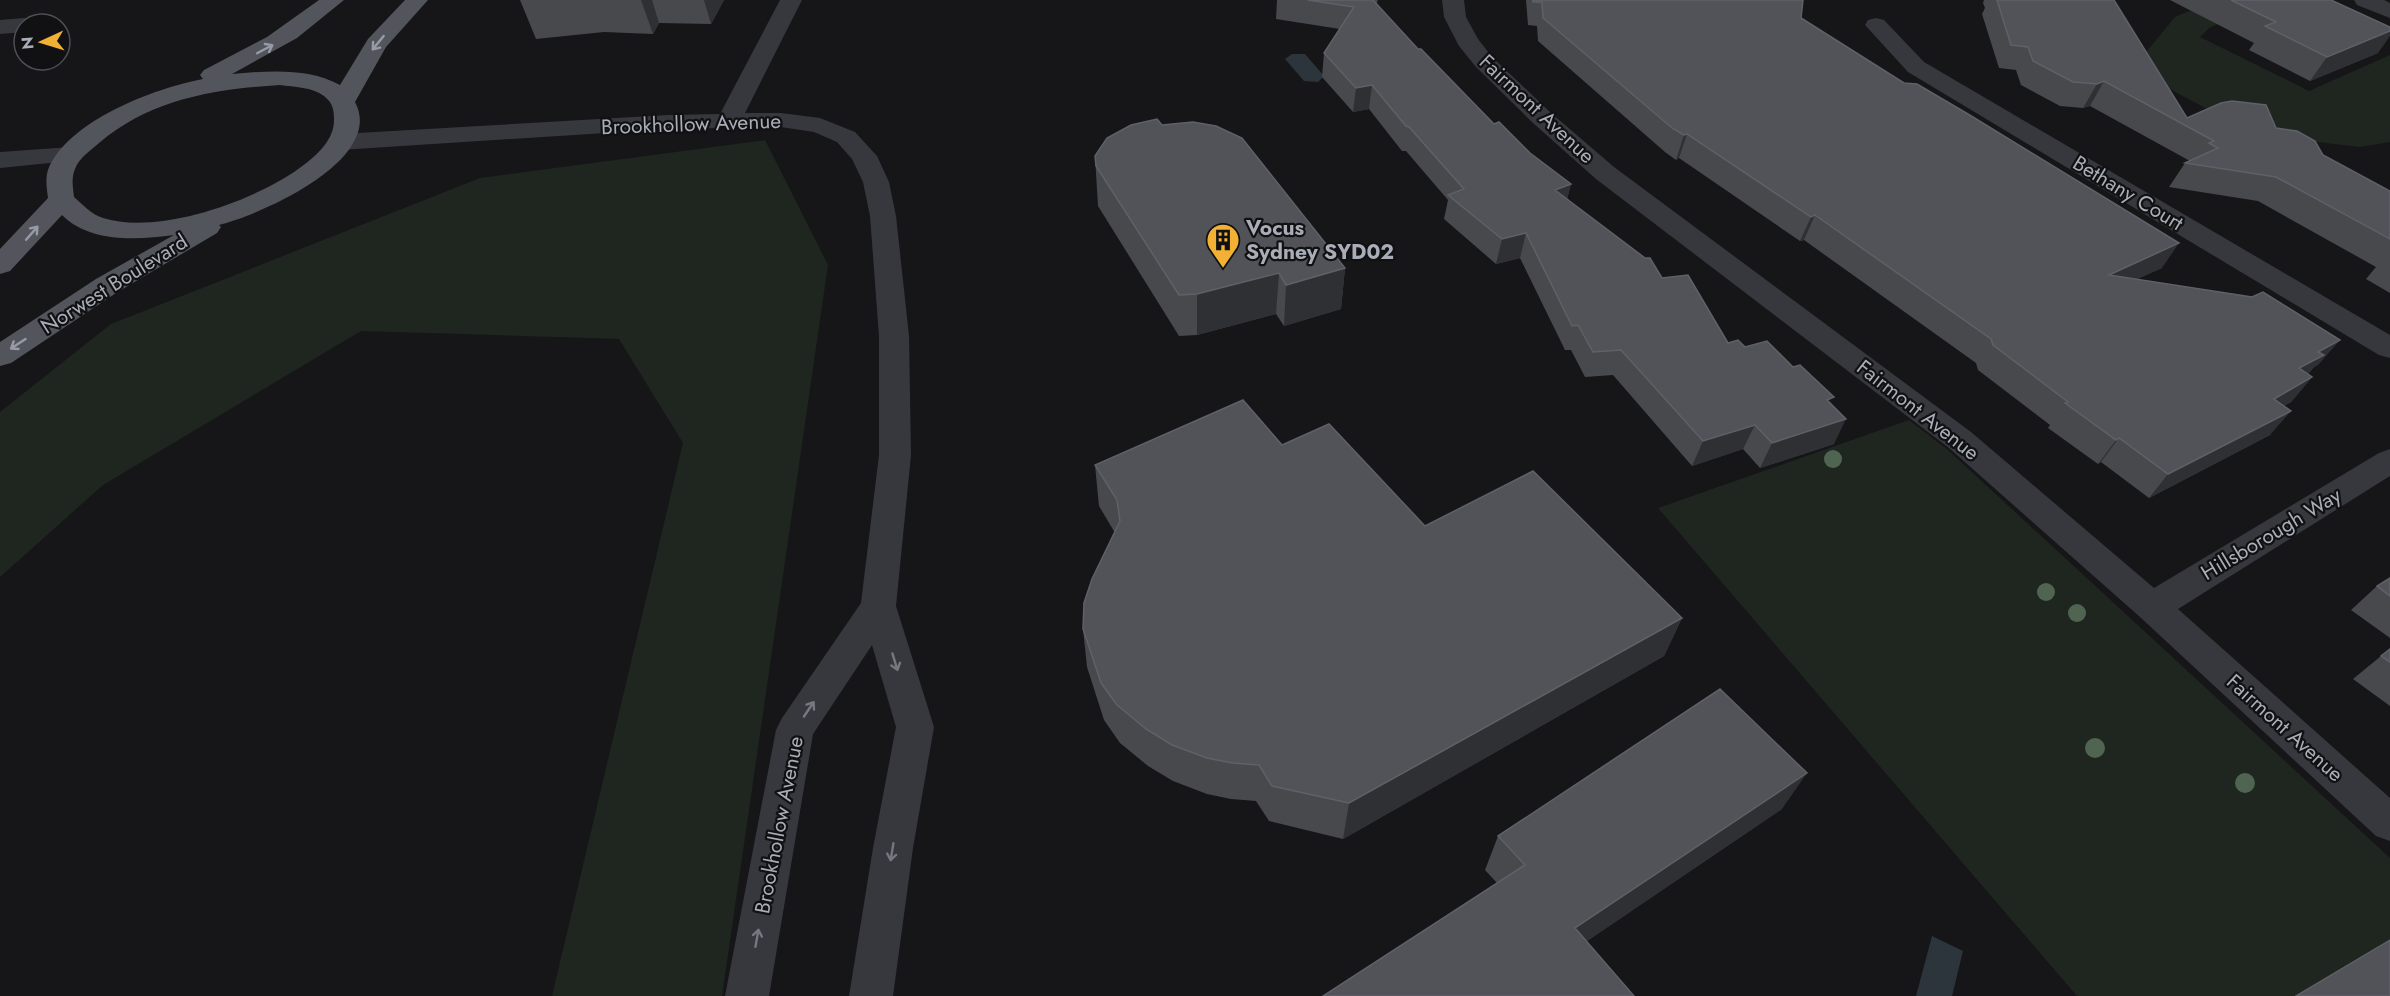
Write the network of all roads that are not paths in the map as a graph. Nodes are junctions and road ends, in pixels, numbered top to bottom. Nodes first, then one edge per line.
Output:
1 (333, 0) edge
2 (417, 0) edge
3 (790, 0) edge
4 (1453, 0) edge
5 (2365, 0) edge
6 (2390, 11) edge
7 (1876, 25) dead end
8 (175, 92) junction
9 (343, 101) junction
10 (730, 119) junction
11 (340, 142) junction
12 (71, 156) junction
13 (0, 160) edge
14 (61, 199) junction
15 (229, 214) junction
16 (0, 265) edge
17 (2390, 348) edge
18 (0, 356) edge
19 (2390, 461) edge
20 (878, 606) junction
21 (2152, 607) junction
22 (2390, 824) edge
23 (747, 996) edge
24 (871, 996) edge

8 -> 1 main road
2 -> 9 main road
3 - 10 street
4 - 21 street, Fairmont Avenue
5 - 6 street
7 - 17 street, Bethany Court
8 - 9 main road
8 - 12 main road
9 - 11 main road
10 - 11 street, Brookhollow Avenue
10 - 20 street, Brookhollow Avenue
11 - 15 main road
12 - 13 street
12 - 14 main road
14 - 15 main road
16 -> 14 main road
15 -> 18 main road, Norwest Boulevard
19 - 21 street, Hillsborough Way
23 -> 20 street, Brookhollow Avenue
20 -> 24 street, Brookhollow Avenue
21 - 22 street, Fairmont Avenue

